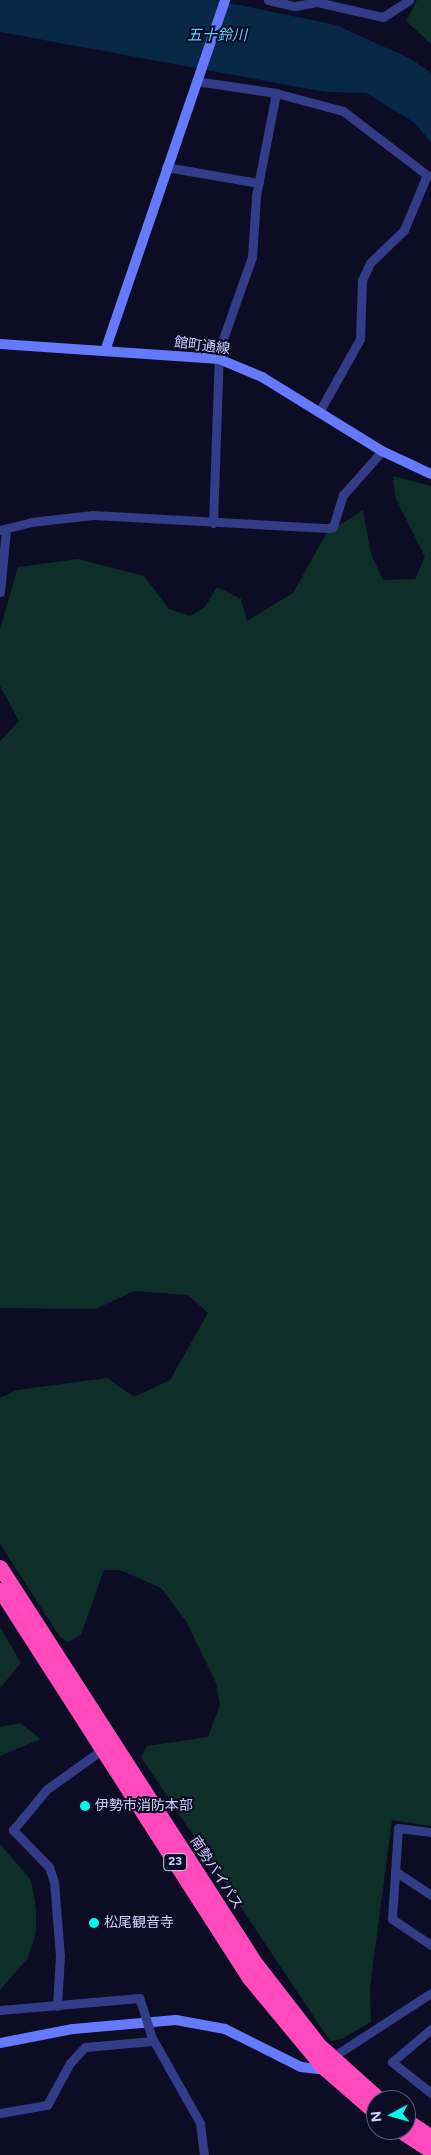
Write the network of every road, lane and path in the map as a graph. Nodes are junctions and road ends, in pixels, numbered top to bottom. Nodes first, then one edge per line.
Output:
1 (225, 0) edge
2 (268, 0) edge
3 (410, 0) edge
4 (198, 76) junction
5 (276, 93) junction
6 (166, 167) junction
7 (259, 183) junction
8 (0, 344) edge
9 (105, 352) junction
10 (219, 359) junction
11 (319, 412) junction
12 (382, 451) junction
13 (431, 474) edge
14 (213, 523) junction
15 (3, 530) edge
16 (0, 592) edge
17 (0, 1567) edge
18 (0, 1590) edge
19 (107, 1746) junction
20 (431, 1832) edge
21 (395, 1871) junction
22 (431, 1895) edge
23 (431, 1945) edge
24 (431, 1993) edge
25 (57, 2006) junction
26 (0, 2010) edge
27 (429, 2034) edge
28 (152, 2038) junction
29 (0, 2043) edge
30 (327, 2062) junction
31 (366, 2090) edge
32 (431, 2093) edge
33 (366, 2103) edge
34 (0, 2113) edge
35 (416, 2127) edge
36 (431, 2137) edge
37 (414, 2140) edge
38 (431, 2151) edge
39 (204, 2155) edge

1 - 4 street
2 - 3 street
4 - 5 street
4 - 6 street
5 - 7 street
5 - 11 street
6 - 7 street
6 - 9 street
7 - 10 street
8 - 9 street, 館町通線
9 - 10 street, 館町通線
10 - 11 street, 館町通線
10 - 14 street
11 - 12 street, 館町通線
12 - 13 street, 館町通線
12 - 14 street
14 - 15 street
15 - 16 street
17 - 19 highway, 南勢バイパス / 23
18 - 19 highway, 南勢バイパス / 23
19 - 25 street
19 - 30 highway, 南勢バイパス / 23
20 - 21 street
21 - 22 street
21 - 23 street
24 - 30 street
25 - 26 street
25 - 28 street, bridge
27 - 32 street
28 - 34 street
28 - 39 street
29 - 30 street
30 - 31 highway, 南勢バイパス / 23
30 - 33 highway, 南勢バイパス / 23
35 - 36 highway
37 - 38 highway

